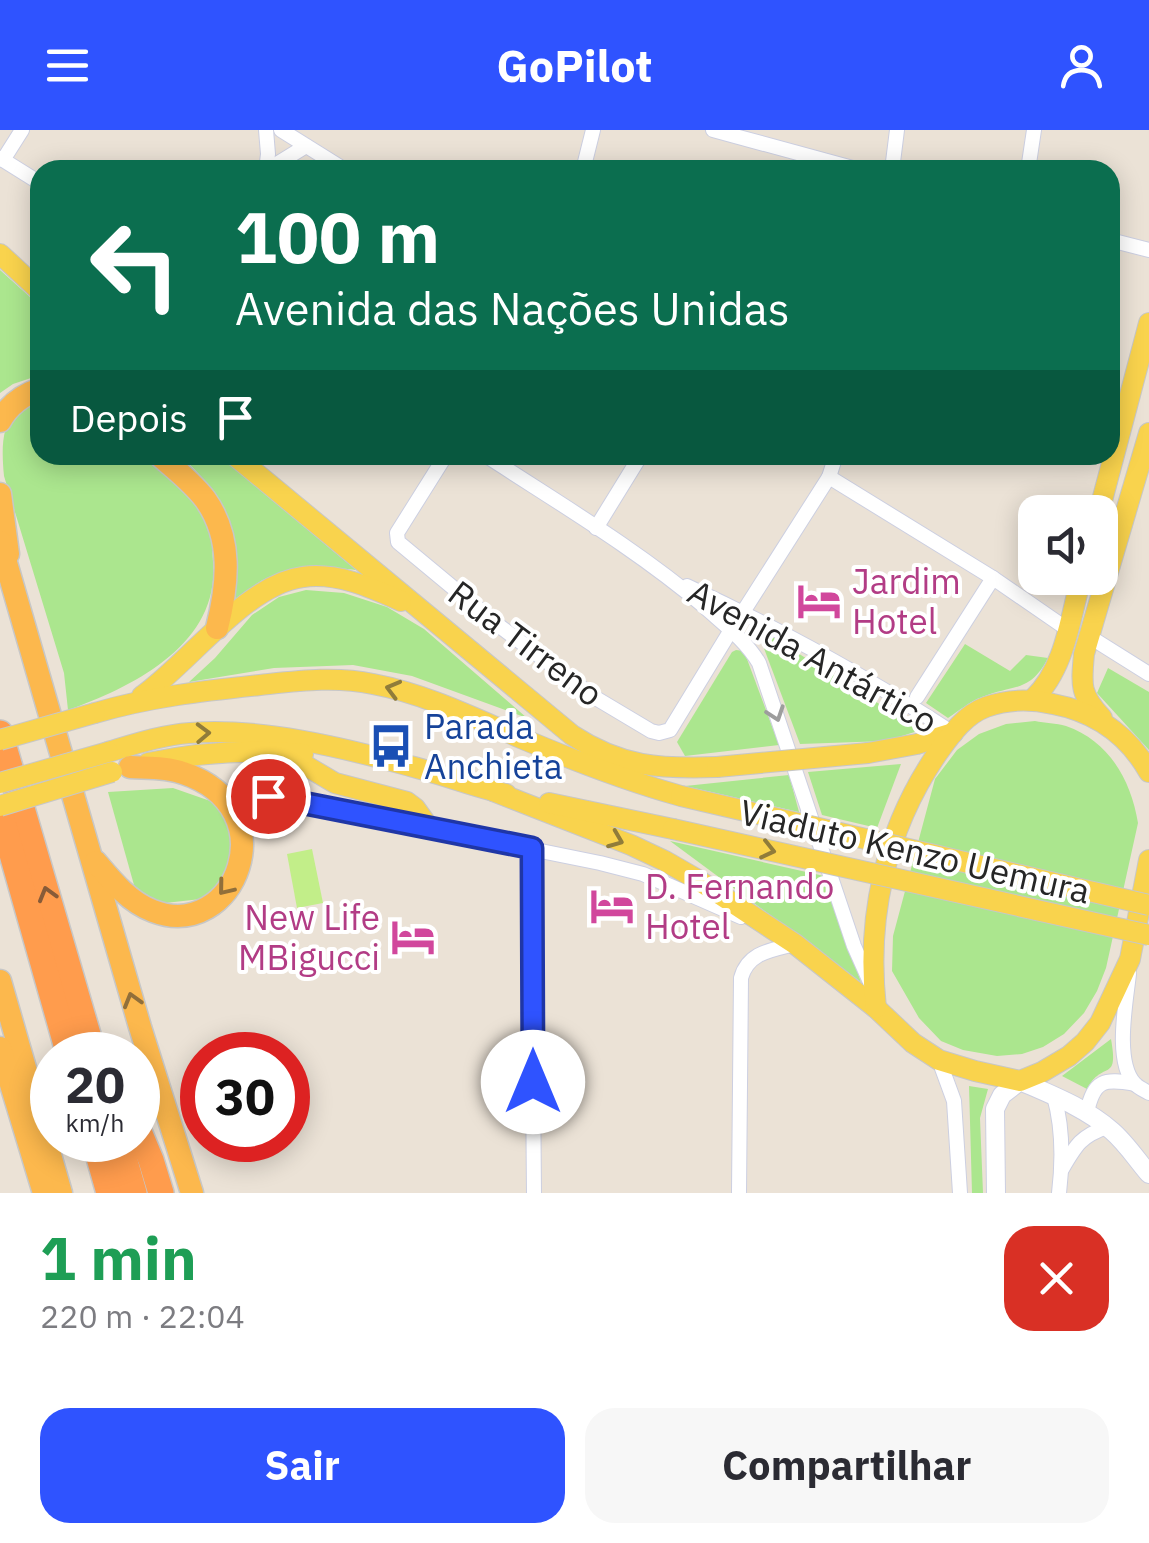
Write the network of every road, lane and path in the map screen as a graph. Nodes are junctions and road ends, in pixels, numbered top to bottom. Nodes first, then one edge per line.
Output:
1 (22, 130) edge
2 (266, 130) edge
3 (281, 130) edge
4 (594, 130) edge
5 (713, 130) edge
6 (897, 130) edge
7 (1034, 130) edge
8 (306, 146) junction
9 (2, 159) edge
10 (267, 160) edge
11 (283, 160) edge
12 (329, 160) edge
13 (586, 160) edge
14 (823, 160) edge
15 (893, 160) edge
16 (1030, 160) edge
17 (30, 176) edge
18 (1120, 243) edge
19 (1149, 250) edge
20 (0, 254) edge
21 (30, 282) edge
22 (1149, 322) edge
23 (30, 394) edge
24 (0, 421) edge
25 (1120, 432) edge
26 (1149, 432) edge
27 (170, 465) edge
28 (246, 465) edge
29 (440, 465) edge
30 (500, 465) edge
31 (635, 465) edge
32 (833, 465) edge
33 (1111, 465) edge
34 (829, 477) junction
35 (0, 494) edge
36 (1103, 495) edge
37 (596, 528) junction
38 (0, 542) edge
39 (993, 578) junction
40 (672, 580) junction
41 (12, 583) junction
42 (1076, 595) edge
43 (422, 609) junction
44 (743, 612) junction
45 (217, 628) junction
46 (1067, 629) junction
47 (731, 630) junction
48 (1090, 637) junction
49 (1149, 674) edge
50 (917, 697) dead end
51 (1033, 699) junction
52 (134, 701) junction
53 (1107, 723) junction
54 (952, 733) junction
55 (0, 736) edge
56 (284, 752) junction
57 (117, 764) junction
58 (409, 765) junction
59 (1149, 772) edge
60 (0, 784) edge
61 (493, 791) junction
62 (268, 796) dead end
63 (0, 809) edge
64 (430, 829) junction
65 (532, 848) junction
66 (89, 854) junction
67 (1149, 860) edge
68 (1149, 906) edge
69 (766, 924) junction
70 (1149, 935) edge
71 (795, 944) junction
72 (1130, 959) junction
73 (0, 981) edge
74 (875, 1000) junction
75 (67, 1032) edge
76 (78, 1032) edge
77 (0, 1048) edge
78 (938, 1060) junction
79 (1020, 1080) junction
80 (1135, 1084) junction
81 (1149, 1093) edge
82 (1054, 1096) junction
83 (1086, 1112) junction
84 (1108, 1127) junction
85 (86, 1162) edge
86 (100, 1162) edge
87 (125, 1162) edge
88 (152, 1162) edge
89 (1062, 1169) junction
90 (1149, 1174) edge
91 (41, 1188) edge
92 (61, 1193) edge
93 (94, 1193) edge
94 (109, 1193) edge
95 (134, 1193) edge
96 (161, 1193) edge
97 (192, 1193) edge
98 (534, 1193) edge
99 (740, 1193) edge
100 (960, 1193) edge
101 (996, 1193) edge
102 (1059, 1193) edge

1 - 9 street
2 - 10 street
3 - 8 street
4 - 13 street
5 - 14 street
6 - 15 street
7 - 16 street
8 - 11 street
8 - 12 street
9 - 17 street
18 - 19 street
20 - 21 main road
22 - 25 main road
23 - 24 highway
26 - 48 main road
27 - 45 highway
28 - 43 main road
29 - 47 street, Rua Tirreno
30 - 37 street, Avenida Antártico
31 - 37 street
32 - 34 street
33 - 36 main road
34 - 39 street
34 - 44 street
35 - 41 highway
37 - 40 street, Avenida Antártico
38 - 41 highway
39 - 46 street
39 - 50 street
40 - 44 street, Avenida Antártico
40 - 47 street, Avenida Antártico
41 - 66 highway
42 - 46 main road
43 - 45 main road
43 - 54 main road, bridge
44 - 54 street, Avenida Antártico
45 - 52 main road
46 - 51 main road
47 -> 74 street, Avenida Antártico
48 - 49 street
48 - 53 main road
51 - 53 main road
51 - 54 main road
52 - 55 main road, bridge
68 -> 52 main road, Viaduto Kenzo Uemura, bridge
53 - 59 main road
54 - 74 main road
76 -> 55 highway
56 - 57 main road
56 - 58 main road
56 - 64 main road
57 -> 58 main road
57 - 60 main road, bridge
57 - 63 main road, bridge
57 -> 66 highway
58 - 61 main road
61 -> 69 main road
61 -> 70 main road, bridge
62 - 64 street
63 - 75 highway
64 - 65 street
65 - 69 street
65 - 98 street
97 -> 66 highway
67 - 72 main road
69 - 71 main road
71 - 74 main road
71 - 99 street
72 - 79 main road
72 - 80 street
73 - 92 highway
74 - 78 main road
77 - 91 highway
78 - 79 main road
78 - 100 street
79 - 82 street
79 - 101 street
80 - 81 street
80 - 83 street
82 - 83 street
82 - 89 street
83 - 84 street
84 - 89 street
84 - 90 street
85 - 93 highway
86 - 94 highway
87 - 95 highway
88 - 96 highway
89 - 102 street

